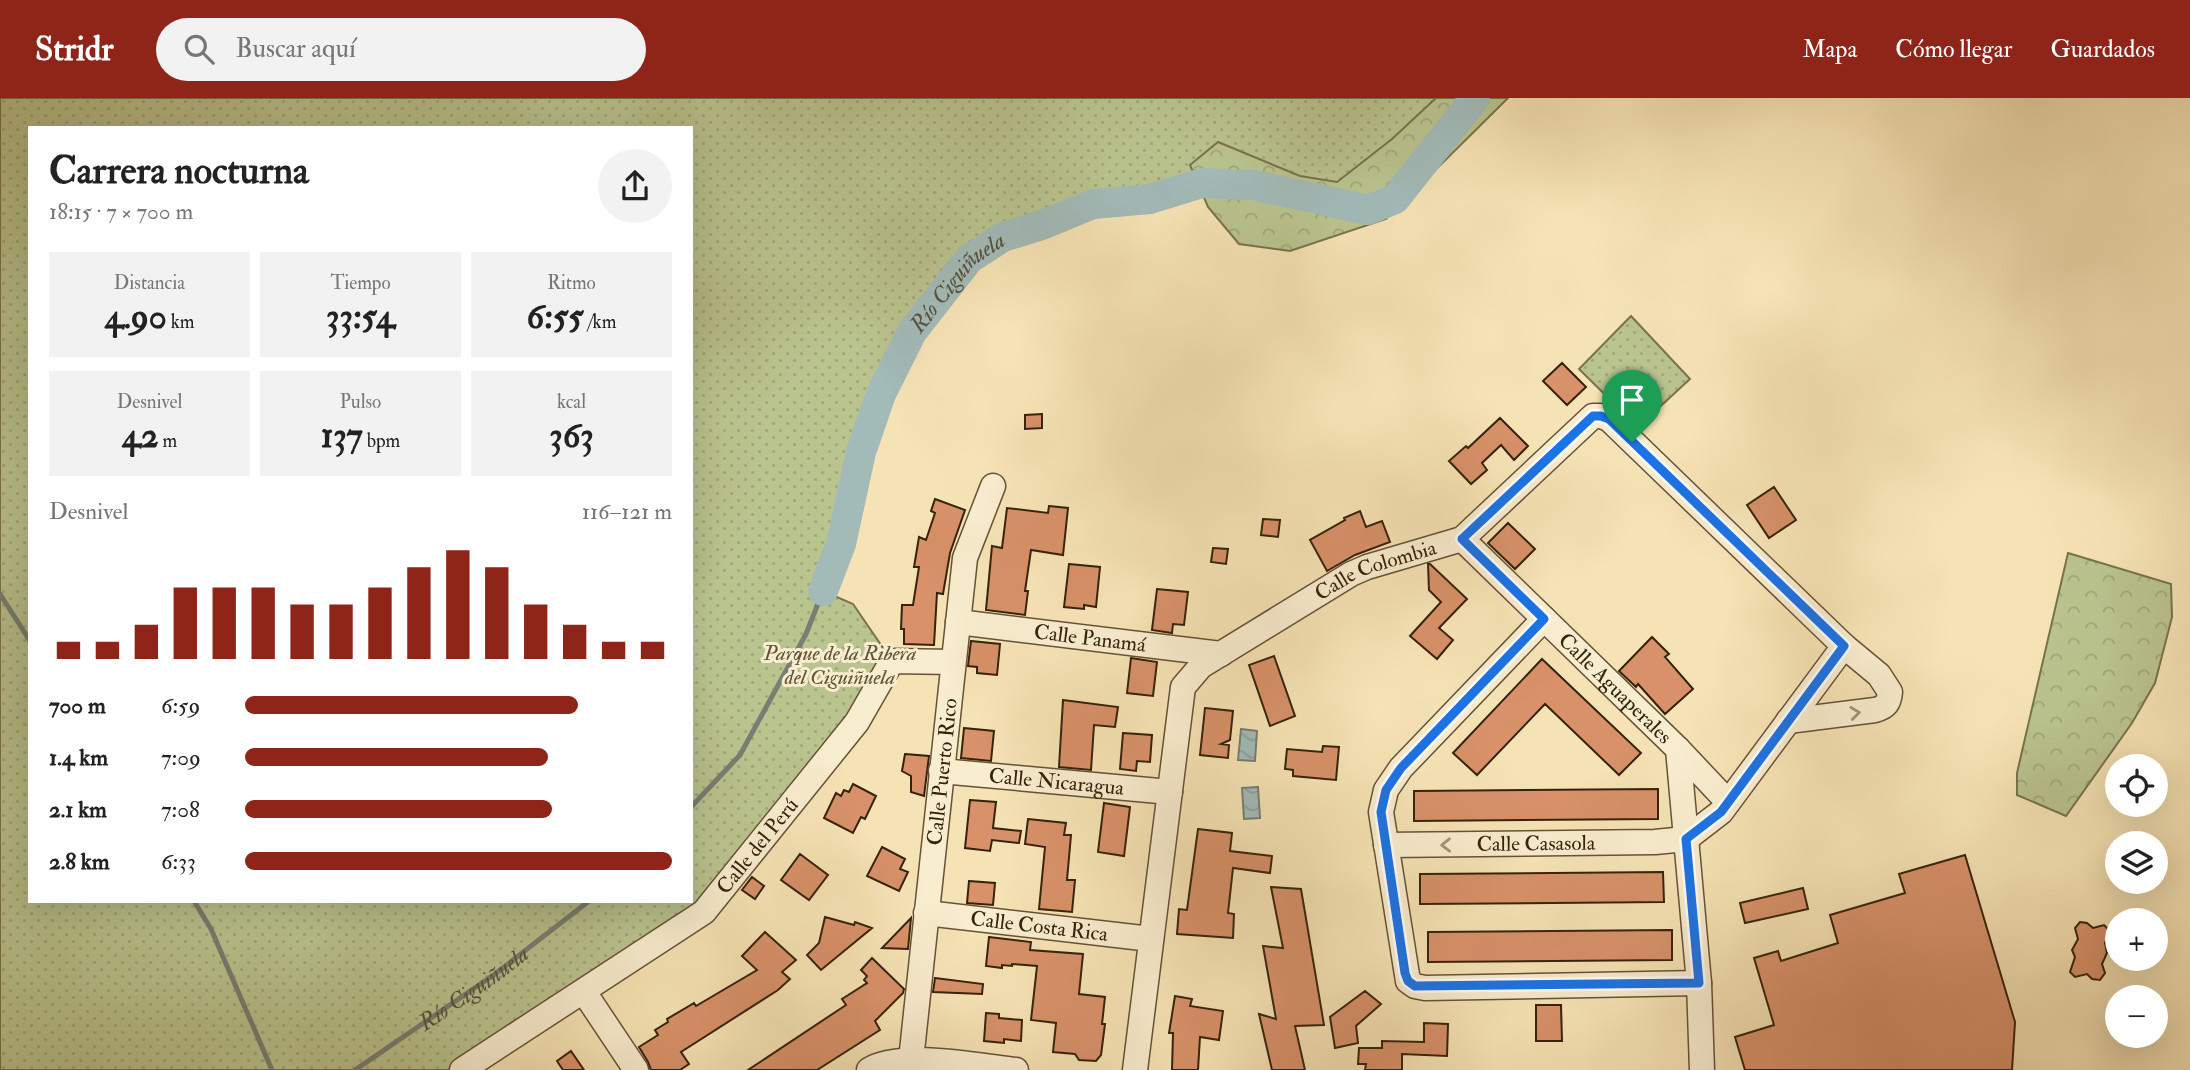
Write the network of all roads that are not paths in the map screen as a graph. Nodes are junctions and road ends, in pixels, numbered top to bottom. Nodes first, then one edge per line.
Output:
1 (993, 486) dead end
2 (1462, 539) junction
3 (1544, 619) junction
4 (958, 622) junction
5 (1844, 646) junction
6 (1221, 653) junction
7 (953, 662) junction
8 (1788, 722) junction
9 (1678, 749) junction
10 (941, 771) junction
11 (1170, 792) junction
12 (1720, 793) junction
13 (1683, 807) junction
14 (1686, 839) junction
15 (1386, 845) junction
16 (926, 913) junction
17 (1151, 939) junction
18 (1699, 983) junction
19 (584, 992) junction
20 (911, 1060) junction
21 (462, 1070) edge
22 (636, 1070) edge
23 (869, 1070) edge
24 (1016, 1070) edge
25 (1135, 1070) edge
26 (1702, 1070) edge

1 - 4 street, Calle Puerto Rico
2 - 3 street, Calle Aguaperales
2 - 5 street, Calle Colombia
2 - 6 street, Calle Colombia
3 - 9 street, Calle Aguaperales
3 - 15 street
4 - 6 street, Calle Panamá
4 - 7 street, Calle Puerto Rico
5 - 8 street
8 -> 5 street, Calle Colombia
6 - 11 street, Calle Colombia
7 - 10 street, Calle Puerto Rico
7 - 19 street, Calle del Perú
8 - 12 street
9 - 12 street, Calle Aguaperales
9 - 13 street, Calle Aguaperales
10 - 11 street, Calle Nicaragua
10 - 16 street, Calle Puerto Rico
11 - 17 street, Calle Colombia
12 - 13 street
12 - 14 street
13 - 14 street, Calle Aguaperales
14 -> 15 street, Calle Casasola
14 - 18 street, Calle Aguaperales
15 - 18 street
16 - 17 street, Calle Costa Rica
16 - 20 street, Calle Puerto Rico
17 - 25 street, Calle Colombia
18 - 26 street, Calle Aguaperales
19 - 21 street, Calle del Perú
19 - 22 street
20 - 23 street
20 - 24 street

